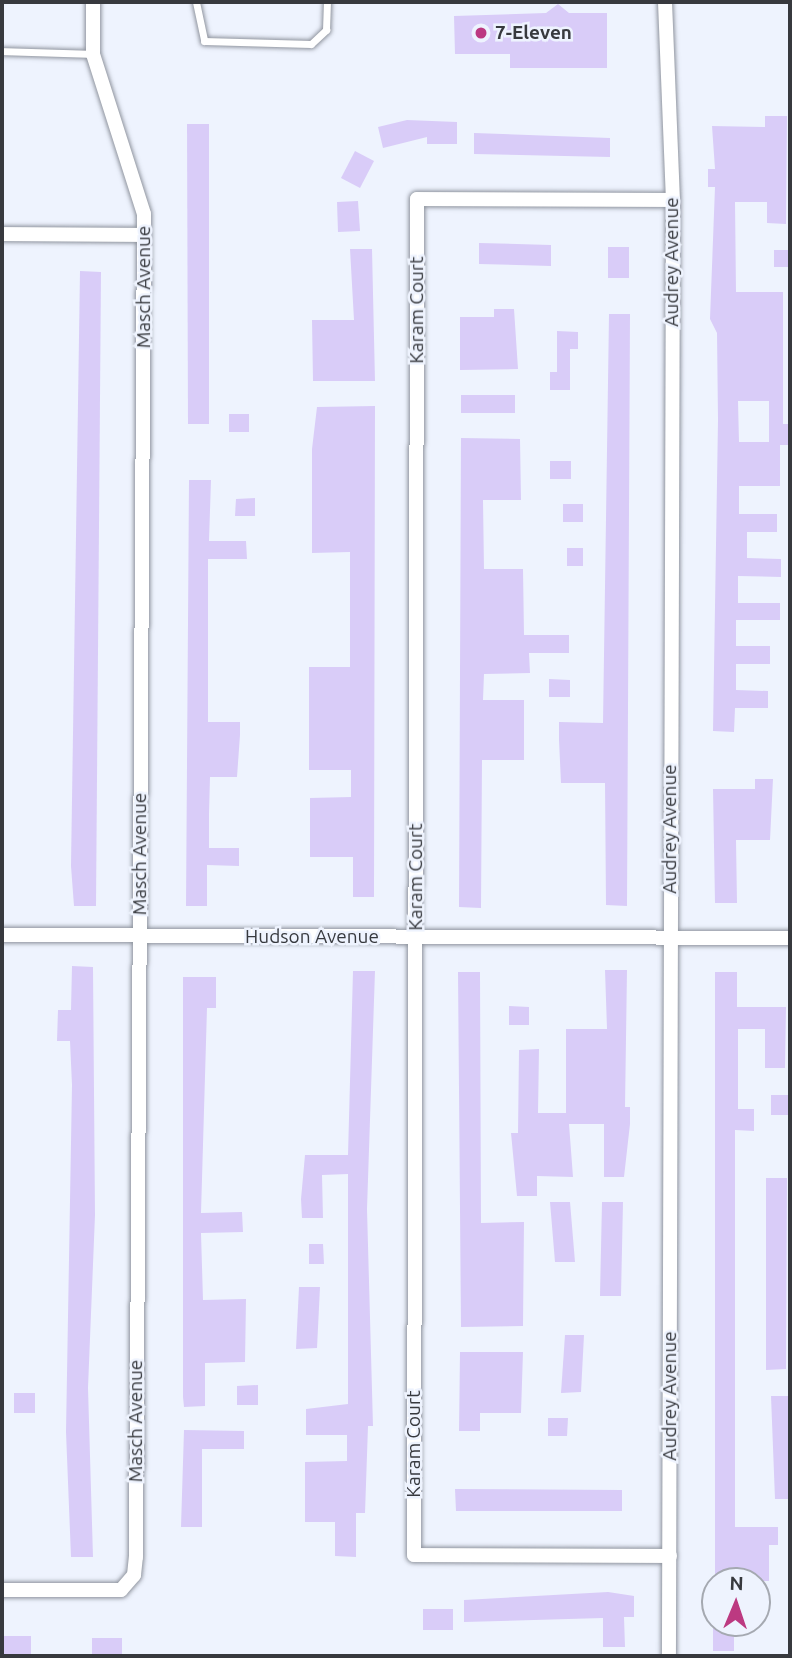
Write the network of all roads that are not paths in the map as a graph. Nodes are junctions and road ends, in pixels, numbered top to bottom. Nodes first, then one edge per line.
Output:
1 (93, 2) edge
2 (196, 2) edge
3 (327, 2) edge
4 (664, 2) edge
5 (2, 51) edge
6 (93, 54) junction
7 (673, 200) junction
8 (2, 234) edge
9 (144, 234) junction
10 (2, 935) edge
11 (139, 936) junction
12 (416, 937) junction
13 (670, 938) junction
14 (790, 938) edge
15 (670, 1556) junction
16 (2, 1590) edge
17 (669, 1656) edge

1 - 6 street, Masch Avenue
2 - 3 lane
4 - 7 street, Audrey Avenue
5 - 6 lane
6 - 9 street, Masch Avenue
7 - 12 street, Karam Court
7 - 13 street, Audrey Avenue
8 - 9 street
9 - 11 street, Masch Avenue
10 - 11 street, Hudson Avenue
11 - 12 street, Hudson Avenue
11 - 16 street, Masch Avenue
12 - 13 street, Hudson Avenue
12 - 15 street, Karam Court
13 - 14 street, Hudson Avenue
13 - 15 street, Audrey Avenue
15 - 17 street, Audrey Avenue

